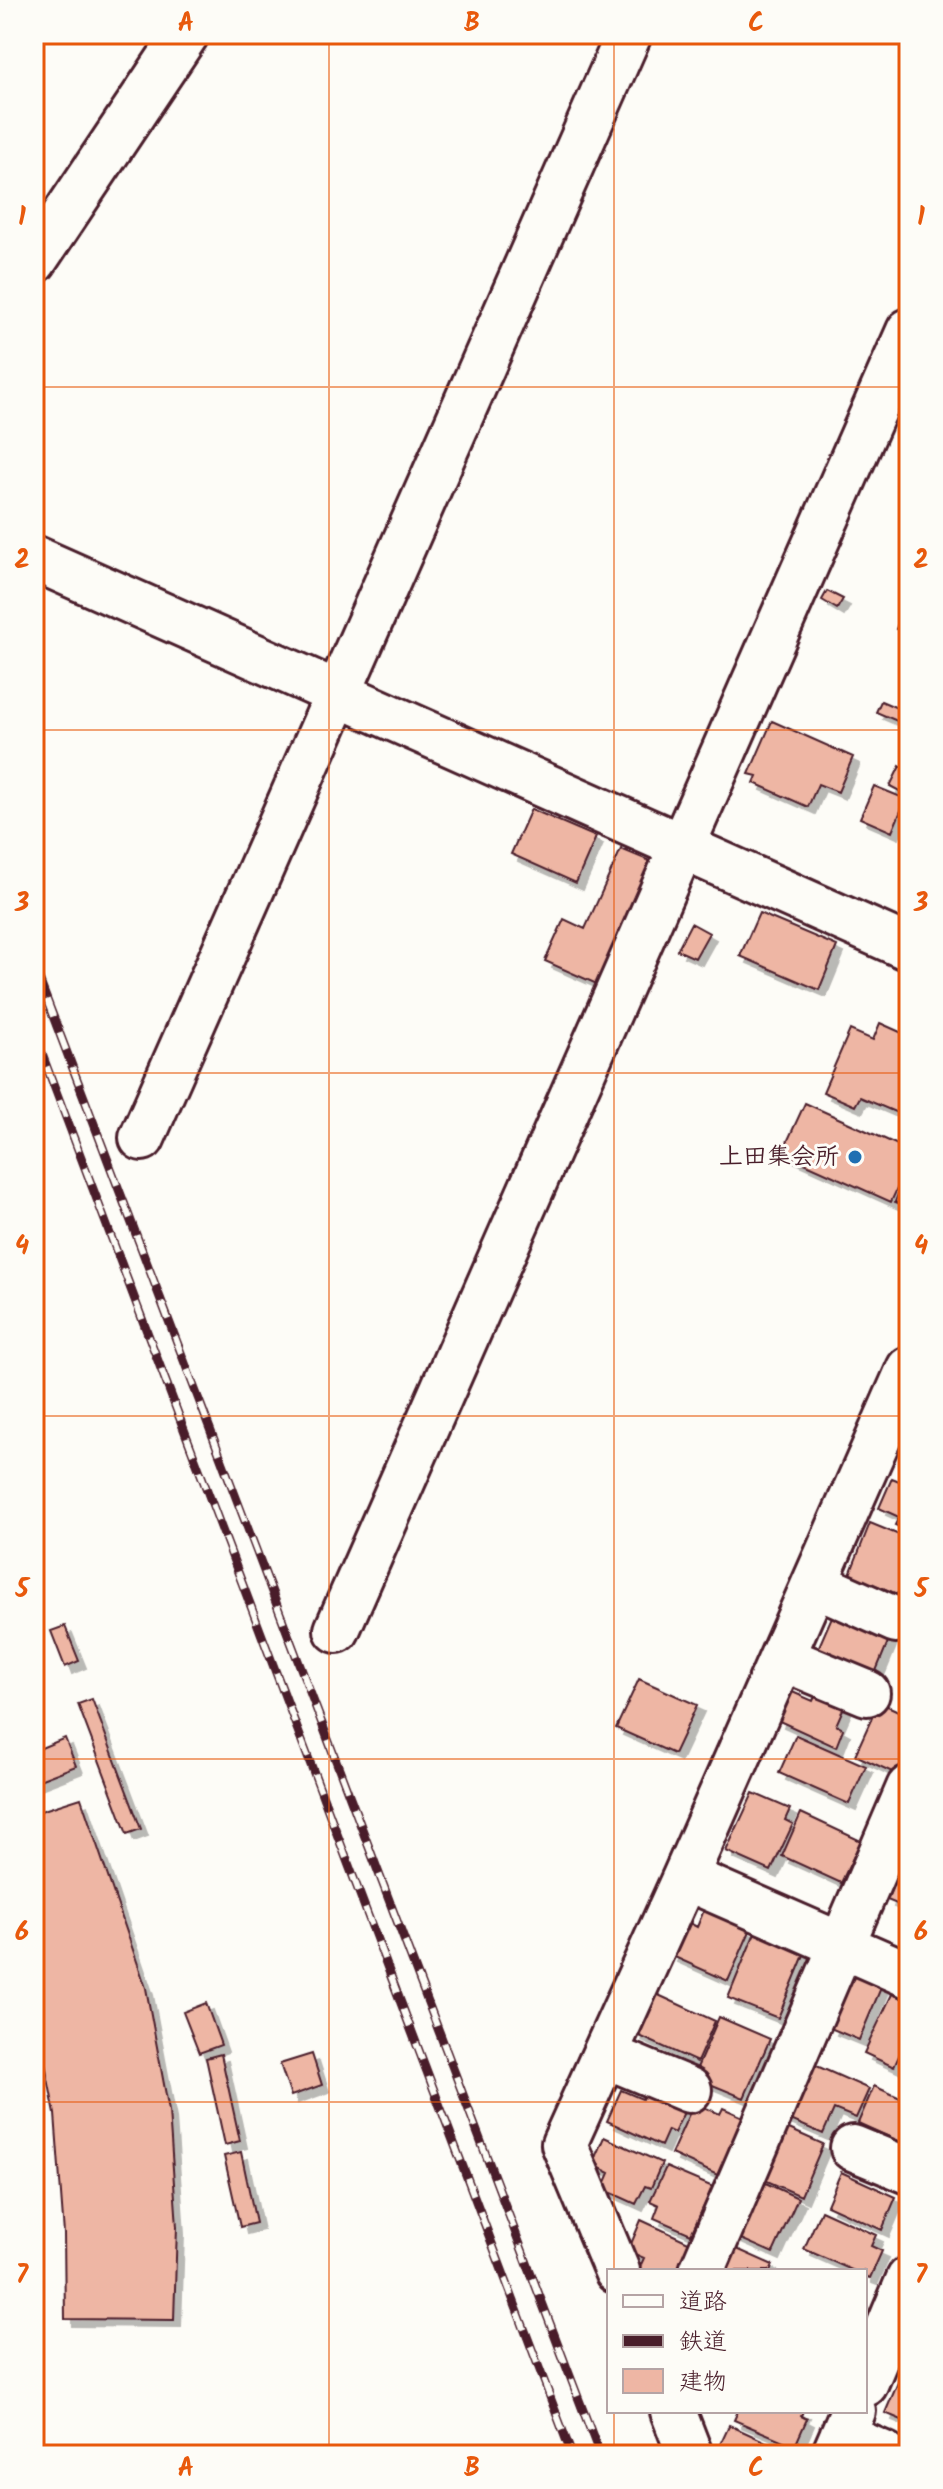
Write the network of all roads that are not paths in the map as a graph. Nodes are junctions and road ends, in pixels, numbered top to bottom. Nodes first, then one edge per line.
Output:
1 (186, 34) edge
2 (629, 34) edge
3 (34, 261) edge
4 (909, 331) edge
5 (34, 558) edge
6 (338, 695) junction
7 (700, 855) junction
8 (909, 948) edge
9 (142, 1138) dead end
10 (909, 1369) edge
11 (815, 1584) junction
12 (896, 1620) dead end
13 (337, 1630) dead end
14 (782, 1658) junction
15 (867, 1693) dead end
16 (909, 1788) edge
17 (685, 1877) junction
18 (840, 1945) junction
19 (909, 1975) edge
20 (605, 2055) junction
21 (689, 2090) dead end
22 (853, 2148) dead end
23 (909, 2171) edge
24 (616, 2269) edge
25 (703, 2269) edge
26 (893, 2311) edge
27 (867, 2379) edge
28 (674, 2413) edge
29 (843, 2434) edge
30 (690, 2455) edge
31 (886, 2455) edge

1 - 3 street
2 - 6 street
4 - 7 street
5 - 6 street
6 - 7 street
6 - 9 street
7 - 8 street
7 - 13 street
10 - 11 street
11 - 12 street
11 - 14 street
14 - 15 street
14 - 17 street
16 - 18 street
17 - 18 street
17 - 20 street
18 - 19 street
18 - 25 street
20 - 21 street
20 - 24 street
22 - 23 street
26 - 27 street
28 - 30 street
29 - 31 street

